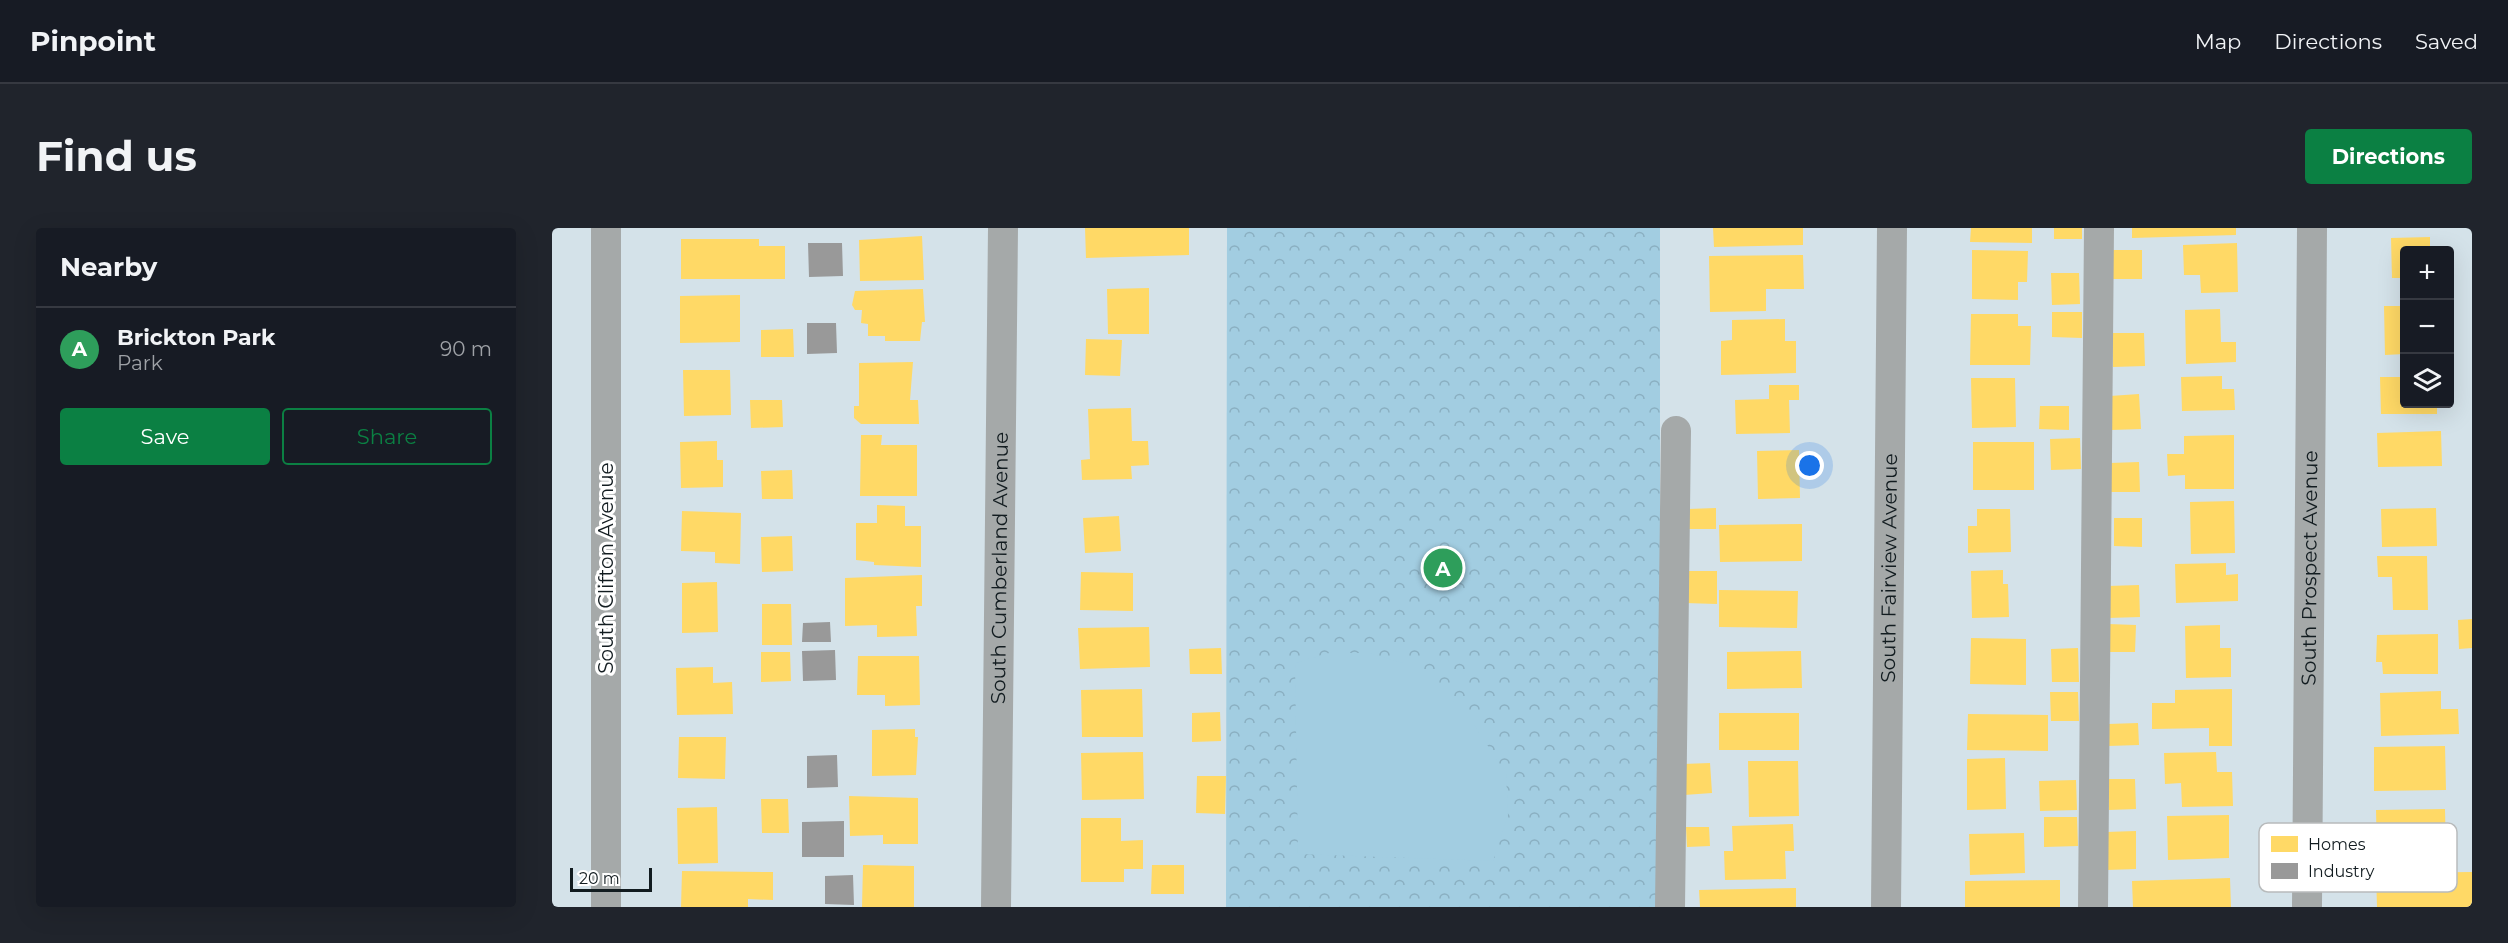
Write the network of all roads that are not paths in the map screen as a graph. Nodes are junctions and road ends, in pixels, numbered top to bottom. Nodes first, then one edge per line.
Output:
1 (606, 228) edge
2 (1003, 228) edge
3 (1892, 228) edge
4 (2099, 228) edge
5 (2312, 228) edge
6 (1676, 431) dead end
7 (2308, 823) edge
8 (2307, 892) edge
9 (606, 907) edge
10 (996, 907) edge
11 (1670, 907) edge
12 (1886, 907) edge
13 (2093, 907) edge
14 (2307, 907) edge

1 - 9 street, South Clifton Avenue
2 - 10 street, South Cumberland Avenue
3 - 12 street, South Fairview Avenue
4 - 13 street
5 - 7 street, South Prospect Avenue
6 - 11 street
8 - 14 street, South Prospect Avenue

